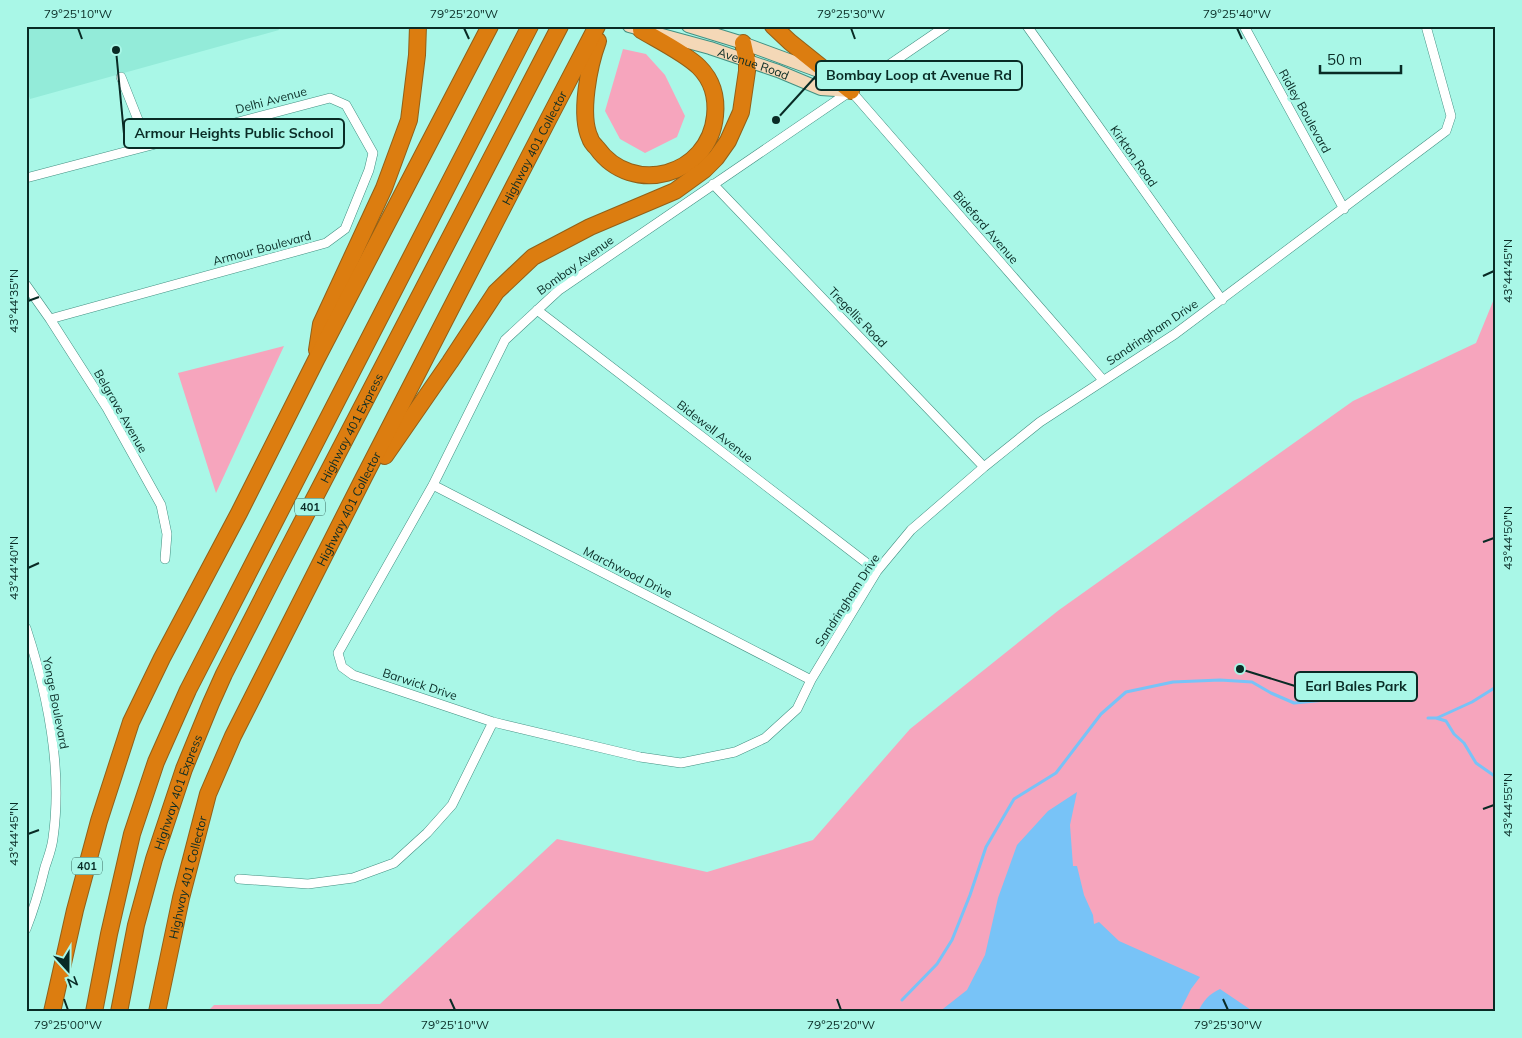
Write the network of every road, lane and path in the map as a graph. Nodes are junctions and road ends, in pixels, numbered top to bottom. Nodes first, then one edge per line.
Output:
1 (418, 26) edge
2 (490, 26) edge
3 (530, 26) edge
4 (560, 26) edge
5 (598, 26) edge
6 (604, 26) edge
7 (688, 26) edge
8 (773, 26) edge
9 (946, 26) edge
10 (1027, 26) edge
11 (1244, 26) edge
12 (1426, 26) edge
13 (635, 28) edge
14 (742, 43) junction
15 (747, 61) junction
16 (121, 77) dead end
17 (851, 91) junction
18 (346, 105) joint
19 (148, 145) junction
20 (26, 178) edge
21 (713, 184) junction
22 (1344, 209) junction
23 (26, 285) edge
24 (1222, 300) junction
25 (537, 310) junction
26 (50, 319) junction
27 (316, 360) junction
28 (1103, 380) junction
29 (984, 467) junction
30 (364, 477) junction
31 (433, 485) junction
32 (165, 559) dead end
33 (877, 571) junction
34 (26, 628) edge
35 (342, 667) joint
36 (811, 680) junction
37 (493, 722) junction
38 (239, 879) dead end
39 (26, 929) edge
40 (52, 1012) edge
41 (94, 1012) edge
42 (119, 1012) edge
43 (157, 1012) edge

1 - 27 highway
2 - 27 highway, 401
3 - 41 highway, Highway 401 Express / 401
4 - 42 highway, Highway 401 Express / 401
5 - 30 highway, Highway 401 Collector / 401
6 - 13 highway
7 - 14 main road, Avenue Road
8 - 17 highway
9 - 17 street, Bombay Avenue
10 - 24 street, Kirkton Road
11 - 22 street, Ridley Boulevard
12 - 22 street, Sandringham Drive
13 - 15 main road, Avenue Road
14 - 15 highway
14 - 17 main road, Avenue Road
15 - 17 main road, Avenue Road
15 - 30 highway
16 - 19 street
17 - 21 street, Bombay Avenue
17 - 28 street, Bideford Avenue
18 - 19 street, Delhi Avenue
18 - 26 street, Armour Boulevard
19 - 20 street, Delhi Avenue
21 - 25 street, Bombay Avenue
21 - 29 street, Tregellis Road
22 - 24 street, Sandringham Drive
23 - 26 street, Belgrave Avenue
24 - 28 street, Sandringham Drive
25 - 31 street, Bombay Avenue
25 - 33 street, Bidewell Avenue
26 - 32 street, Belgrave Avenue
27 - 40 highway, 401
28 - 29 street, Sandringham Drive
29 - 33 street, Sandringham Drive
30 - 43 highway, Highway 401 Collector / 401
31 - 35 street, Bombay Avenue
31 - 36 street, Marchwood Drive
33 - 36 street, Sandringham Drive
34 - 39 street, Yonge Boulevard
35 - 37 street, Barwick Drive
36 - 37 street, Sandringham Drive
37 - 38 street

